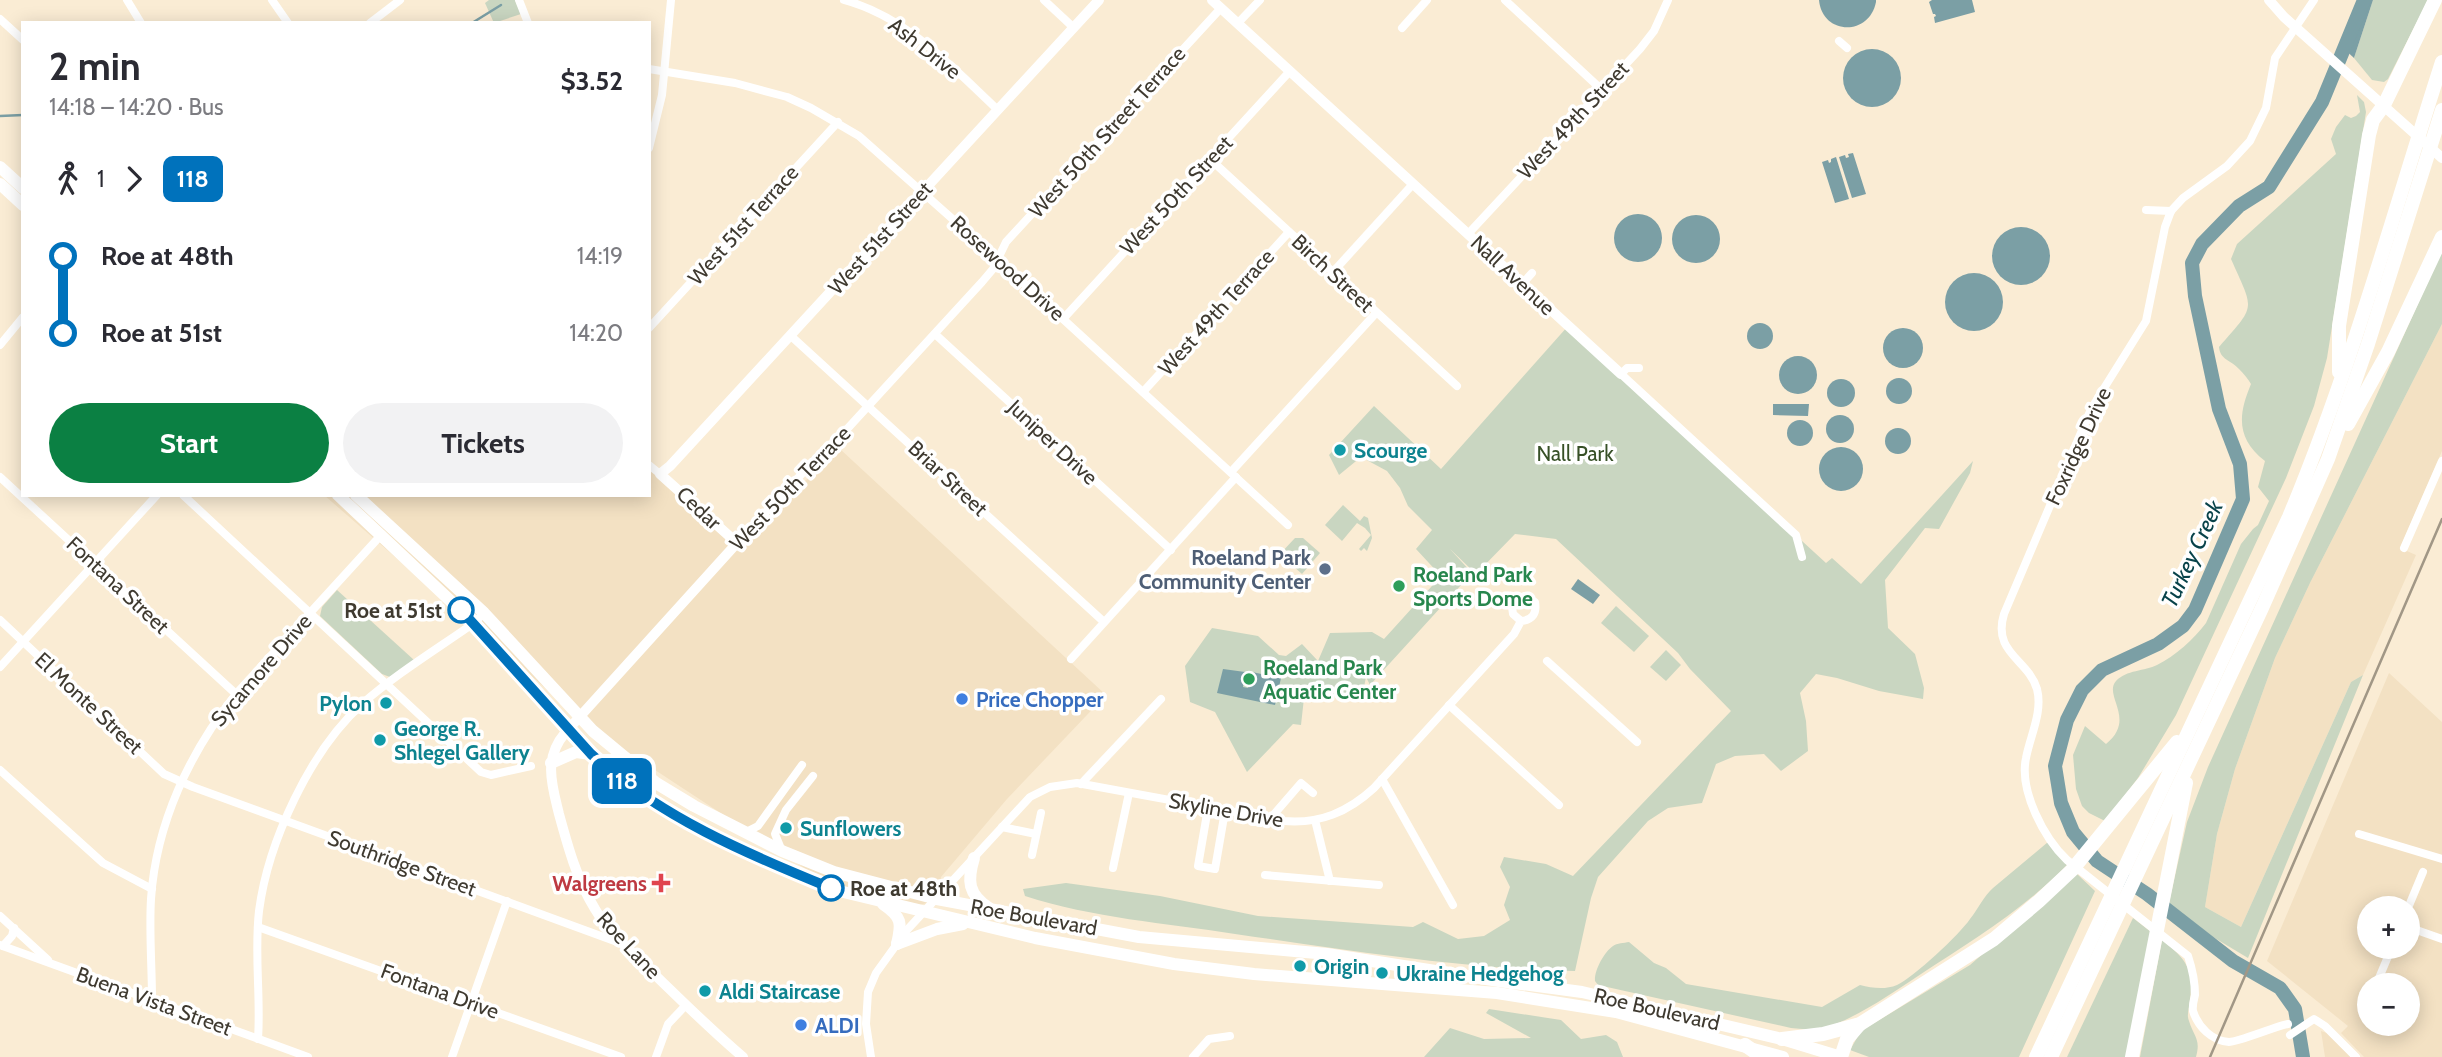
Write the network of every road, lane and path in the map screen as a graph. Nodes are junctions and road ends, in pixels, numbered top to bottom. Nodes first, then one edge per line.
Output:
1 (127, 0) edge
2 (272, 0) edge
3 (399, 0) edge
4 (519, 0) edge
5 (671, 0) edge
6 (844, 0) edge
7 (1044, 0) edge
8 (1099, 0) edge
9 (1260, 0) edge
10 (1427, 0) edge
11 (1505, 0) edge
12 (1668, 0) edge
13 (2269, 0) edge
14 (2314, 0) edge
15 (2435, 0) edge
16 (1217, 4) edge
17 (0, 19) edge
18 (140, 21) edge
19 (287, 21) edge
20 (373, 21) edge
21 (527, 21) edge
22 (1238, 23) junction
23 (2295, 26) junction
24 (1074, 28) junction
25 (1402, 28) dead end
26 (21, 38) edge
27 (1839, 41) dead end
28 (1847, 48) dead end
29 (2442, 62) edge
30 (651, 69) edge
31 (1290, 71) junction
32 (666, 72) junction
33 (1602, 90) junction
34 (2389, 109) junction
35 (998, 110) junction
36 (2442, 110) edge
37 (838, 122) junction
38 (651, 141) edge
39 (2442, 158) edge
40 (1210, 159) junction
41 (0, 167) edge
42 (1413, 184) junction
43 (9, 187) edge
44 (923, 191) junction
45 (21, 202) edge
46 (2146, 211) dead end
47 (2171, 211) junction
48 (1289, 232) junction
49 (1468, 234) junction
50 (2442, 237) edge
51 (998, 259) junction
52 (1333, 272) junction
53 (1532, 273) dead end
54 (1522, 284) junction
55 (1376, 313) junction
56 (21, 319) edge
57 (1063, 319) junction
58 (651, 326) edge
59 (935, 334) junction
60 (791, 336) junction
61 (0, 345) edge
62 (1639, 368) dead end
63 (1622, 374) junction
64 (1457, 386) dead end
65 (2339, 387) junction
66 (1143, 392) junction
67 (869, 405) junction
68 (2328, 459) junction
69 (2442, 461) edge
70 (651, 467) edge
71 (660, 474) junction
72 (1233, 475) junction
73 (0, 477) edge
74 (21, 496) edge
75 (22, 497) edge
76 (155, 497) edge
77 (185, 497) edge
78 (341, 497) edge
79 (358, 497) edge
80 (1288, 525) dead end
81 (385, 531) junction
82 (737, 543) junction
83 (2404, 548) dead end
84 (1171, 550) junction
85 (1802, 557) dead end
86 (94, 564) junction
87 (310, 613) junction
88 (484, 613) junction
89 (0, 620) edge
90 (1521, 621) dead end
91 (1104, 622) junction
92 (474, 623) junction
93 (23, 642) junction
94 (1072, 659) dead end
95 (1547, 661) dead end
96 (0, 667) edge
97 (388, 685) junction
98 (236, 694) junction
99 (1161, 699) dead end
100 (1449, 705) junction
101 (580, 717) junction
102 (2191, 725) junction
103 (569, 728) junction
104 (1637, 743) dead end
105 (591, 754) junction
106 (2192, 758) junction
107 (551, 763) junction
108 (802, 765) dead end
109 (531, 766) dead end
110 (0, 770) edge
111 (813, 775) dead end
112 (1382, 779) junction
113 (181, 782) junction
114 (1081, 784) junction
115 (1129, 793) junction
116 (1313, 793) dead end
117 (1559, 805) dead end
118 (1208, 808) junction
119 (1225, 811) junction
120 (1041, 813) dead end
121 (1270, 819) junction
122 (285, 820) junction
123 (1315, 820) junction
124 (1002, 827) junction
125 (746, 832) junction
126 (1036, 834) junction
127 (2359, 834) dead end
128 (782, 851) junction
129 (1032, 855) dead end
130 (974, 858) junction
131 (2442, 859) edge
132 (1114, 868) dead end
133 (2423, 872) dead end
134 (1265, 875) dead end
135 (1330, 881) junction
136 (1379, 885) dead end
137 (152, 889) junction
138 (2413, 896) edge
139 (937, 900) junction
140 (507, 901) junction
141 (880, 902) junction
142 (1453, 905) dead end
143 (992, 910) junction
144 (924, 913) junction
145 (0, 916) edge
146 (970, 923) junction
147 (258, 927) junction
148 (14, 928) junction
149 (2420, 931) edge
150 (2442, 939) edge
151 (623, 944) junction
152 (897, 944) junction
153 (2, 945) edge
154 (53, 964) junction
155 (152, 1000) junction
156 (471, 1002) junction
157 (685, 1005) junction
158 (1860, 1024) junction
159 (2288, 1024) dead end
160 (2290, 1035) dead end
161 (1230, 1036) dead end
162 (258, 1039) junction
163 (1782, 1039) junction
164 (1745, 1045) junction
165 (308, 1057) edge
166 (452, 1057) edge
167 (621, 1057) edge
168 (656, 1057) edge
169 (743, 1057) edge
170 (871, 1057) edge
171 (1192, 1057) edge
172 (1762, 1057) edge
173 (1783, 1057) edge
174 (1841, 1057) edge
175 (2036, 1057) edge
176 (2051, 1057) edge
177 (2132, 1057) edge
178 (2357, 1057) edge

1 - 18 street
2 - 19 street
3 - 20 street
4 - 21 street
5 - 32 street
6 - 35 street, Ash Drive
7 - 24 street
8 - 24 street, West 51st Street
9 - 22 street
10 - 25 street
11 - 33 street
12 - 33 street, West 49th Street
13 - 23 street
14 - 23 street
15 - 34 highway
16 - 22 street, Nall Avenue
16 - 51 street, West 50th Street Terrace
17 - 26 street
22 - 31 street, Nall Avenue
23 - 34 street
23 - 47 street
24 - 35 street, West 51st Street
27 - 28 street
29 - 65 highway
30 - 32 street, Rosewood Drive
31 - 40 street, West 50th Street
31 - 42 street, Nall Avenue
32 - 37 street, Rosewood Drive
32 - 38 street
33 - 49 street, West 49th Street
34 - 39 street
34 - 65 highway
35 - 44 street, West 51st Street
36 - 68 highway
37 - 44 street, Rosewood Drive
37 - 58 street, West 51st Terrace
40 - 48 street, Birch Street
40 - 57 street, West 50th Street
41 - 43 main road
42 - 49 street, Nall Avenue
42 - 52 street
43 - 45 main road
44 - 51 street, Rosewood Drive
44 - 60 street, West 51st Street
46 - 47 street
47 - 159 street, Foxridge Drive
48 - 52 street, Birch Street
48 - 66 street, West 49th Terrace
49 - 54 street, Nall Avenue
50 - 68 highway
51 - 57 street, Rosewood Drive
51 - 59 street, West 50th Terrace
52 - 55 street, Birch Street
53 - 54 street
54 - 63 street, Nall Avenue
55 - 64 street, Birch Street
55 - 72 street
56 - 61 street
57 - 66 street, Rosewood Drive
59 - 67 street, West 50th Terrace
59 - 84 street, Juniper Drive
60 - 67 street, Briar Street
60 - 71 street, West 51st Street
62 - 63 street
63 - 85 street, Nall Avenue
65 - 102 highway
66 - 72 street, Rosewood Drive
67 - 82 street, West 50th Terrace
67 - 91 street, Briar Street
68 - 106 highway
69 - 83 street
70 - 71 street
71 - 82 street, Cedar
72 - 80 street, Rosewood Drive
72 - 84 street
73 - 74 street, Fontana Street
75 - 86 street, Fontana Street
76 - 86 street
77 - 87 street
78 - 81 main road, Roe Boulevard
79 - 81 main road, Roe Boulevard
81 - 87 street, Sycamore Drive
81 - 88 main road, Roe Boulevard
81 - 92 main road, Roe Boulevard
82 - 101 street, West 50th Terrace
84 - 91 street
86 - 93 street
86 - 98 street, Fontana Street
87 - 97 street
87 - 98 street, Sycamore Drive
88 - 92 street
88 - 101 main road, Roe Boulevard
89 - 93 street, El Monte Street
90 - 100 street, Skyline Drive
91 - 94 street
92 - 97 street
92 - 103 main road, Roe Boulevard
93 - 96 street
93 - 113 street, El Monte Street
95 - 104 street
97 - 109 street
97 - 122 street
98 - 113 street, Sycamore Drive
99 - 114 street
100 - 112 street, Skyline Drive
100 - 117 street
101 - 103 street, West 50th Terrace
101 - 125 main road, Roe Boulevard
102 - 158 highway
102 - 175 highway
103 - 105 main road, Roe Boulevard
103 - 107 street
105 - 107 main road
105 - 141 main road, Roe Boulevard
106 - 176 highway
106 - 177 highway
107 - 151 street, Roe Lane
108 - 125 street
110 - 137 street
111 - 128 street
112 - 123 street, Skyline Drive
112 - 142 street
113 - 122 street, Southridge Street
113 - 137 street, Sycamore Drive
114 - 115 street, Skyline Drive
114 - 124 street, Skyline Drive
115 - 118 street, Skyline Drive
115 - 132 street
116 - 121 street
118 - 119 street, Skyline Drive
118 - 119 street
119 - 121 street, Skyline Drive
120 - 126 street
121 - 123 street, Skyline Drive
122 - 140 street, Southridge Street
122 - 147 street
123 - 135 street
124 - 126 street
124 - 130 street, Skyline Drive
125 - 128 main road, Roe Boulevard
126 - 129 street
127 - 131 street
128 - 139 main road, Roe Boulevard
130 - 139 street, Skyline Drive
130 - 143 main road
133 - 138 street
134 - 135 street
135 - 136 street
137 - 155 street, Sycamore Drive
139 - 143 main road, Roe Boulevard
139 - 144 street, Skyline Drive
140 - 151 street, Southridge Street
140 - 156 street
141 - 144 main road, Roe Boulevard
141 - 152 main road
143 - 163 main road, Roe Boulevard
144 - 146 main road, Roe Boulevard
144 - 152 street, Skyline Drive
145 - 148 street
146 - 152 main road
146 - 164 main road, Roe Boulevard
147 - 156 street, Fontana Drive
147 - 162 street
148 - 153 street
148 - 154 street
149 - 150 street
151 - 157 street, Roe Lane
152 - 170 street, Skyline Drive
153 - 154 street, Buena Vista Street
154 - 155 street, Buena Vista Street
155 - 162 street, Buena Vista Street
156 - 166 street
156 - 167 street, Fontana Drive
157 - 168 street
157 - 169 street, Roe Lane
158 - 163 highway
158 - 174 highway
160 - 178 street
161 - 171 street
162 - 165 street, Buena Vista Street
163 - 174 main road, Roe Boulevard
164 - 172 highway
164 - 173 main road, Roe Boulevard

